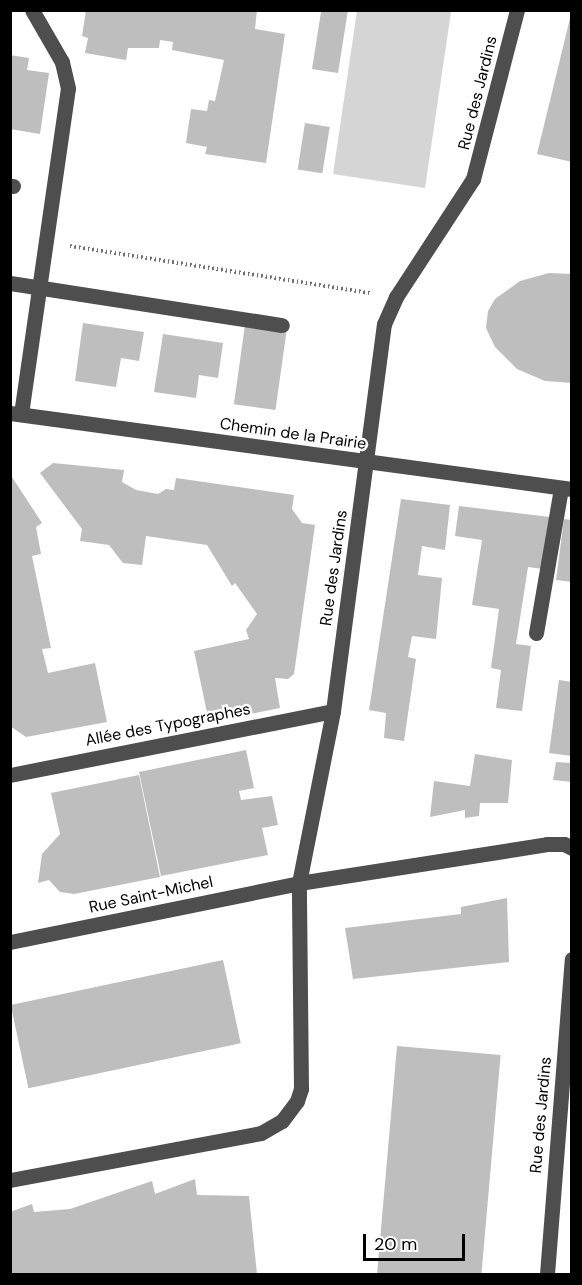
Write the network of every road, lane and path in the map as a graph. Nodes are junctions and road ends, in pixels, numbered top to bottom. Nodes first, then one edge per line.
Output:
1 (32, 10) edge
2 (517, 10) edge
3 (47, 243) junction
4 (10, 284) edge
5 (41, 289) junction
6 (396, 297) junction
7 (282, 325) dead end
8 (16, 414) edge
9 (366, 462) junction
10 (566, 489) edge
11 (536, 633) dead end
12 (333, 711) junction
13 (10, 775) edge
14 (572, 848) edge
15 (299, 883) junction
16 (10, 942) edge
17 (572, 959) edge
18 (10, 1180) edge
19 (547, 1275) edge

1 - 3 street
2 - 6 street, Rue des Jardins
3 - 5 street
3 - 6 path
4 - 5 street
5 - 7 street
5 - 8 street
6 - 9 street, Rue des Jardins
8 - 9 street, Chemin de la Prairie
9 - 10 street, Chemin de la Prairie
9 - 12 street, Rue des Jardins
10 - 11 street
12 - 13 street, Allée des Typographes
12 - 15 street, Rue des Jardins
14 - 15 street
15 - 16 street, Rue Saint-Michel
15 - 18 street, Rue des Jardins
17 - 19 street, Rue des Jardins

